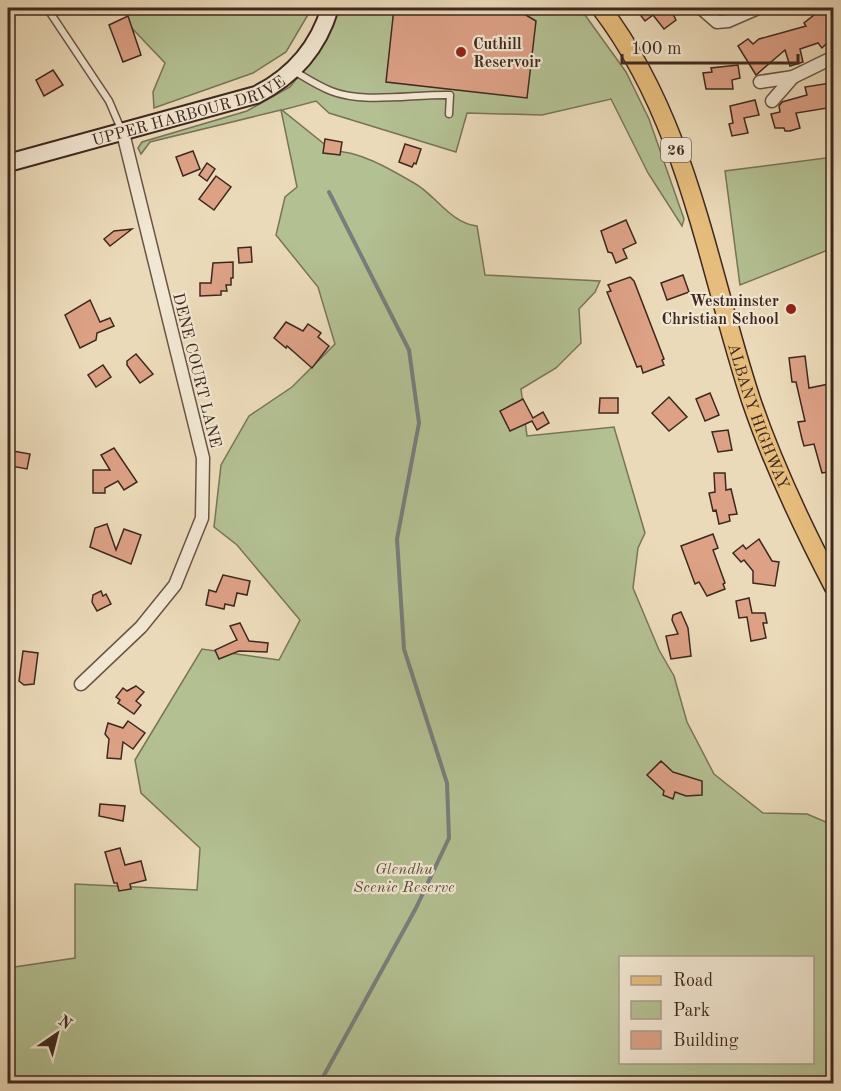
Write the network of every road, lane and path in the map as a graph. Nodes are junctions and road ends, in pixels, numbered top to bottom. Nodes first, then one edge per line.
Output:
1 (47, 8) edge
2 (330, 8) edge
3 (601, 8) edge
4 (701, 8) edge
5 (758, 8) edge
6 (834, 57) edge
7 (294, 71) junction
8 (793, 77) junction
9 (759, 81) dead end
10 (772, 101) dead end
11 (449, 114) dead end
12 (123, 133) junction
13 (8, 163) edge
14 (834, 587) edge
15 (81, 684) dead end

1 - 12 lane
2 - 7 main road, UPPER HARBOUR DRIVE
3 - 14 main road, ALBANY HIGHWAY / 26
4 - 5 street
6 - 8 street
7 - 11 lane
7 - 12 main road, UPPER HARBOUR DRIVE
8 - 9 street
8 - 10 street
12 - 13 main road, UPPER HARBOUR DRIVE
12 - 15 street, DENE COURT LANE

